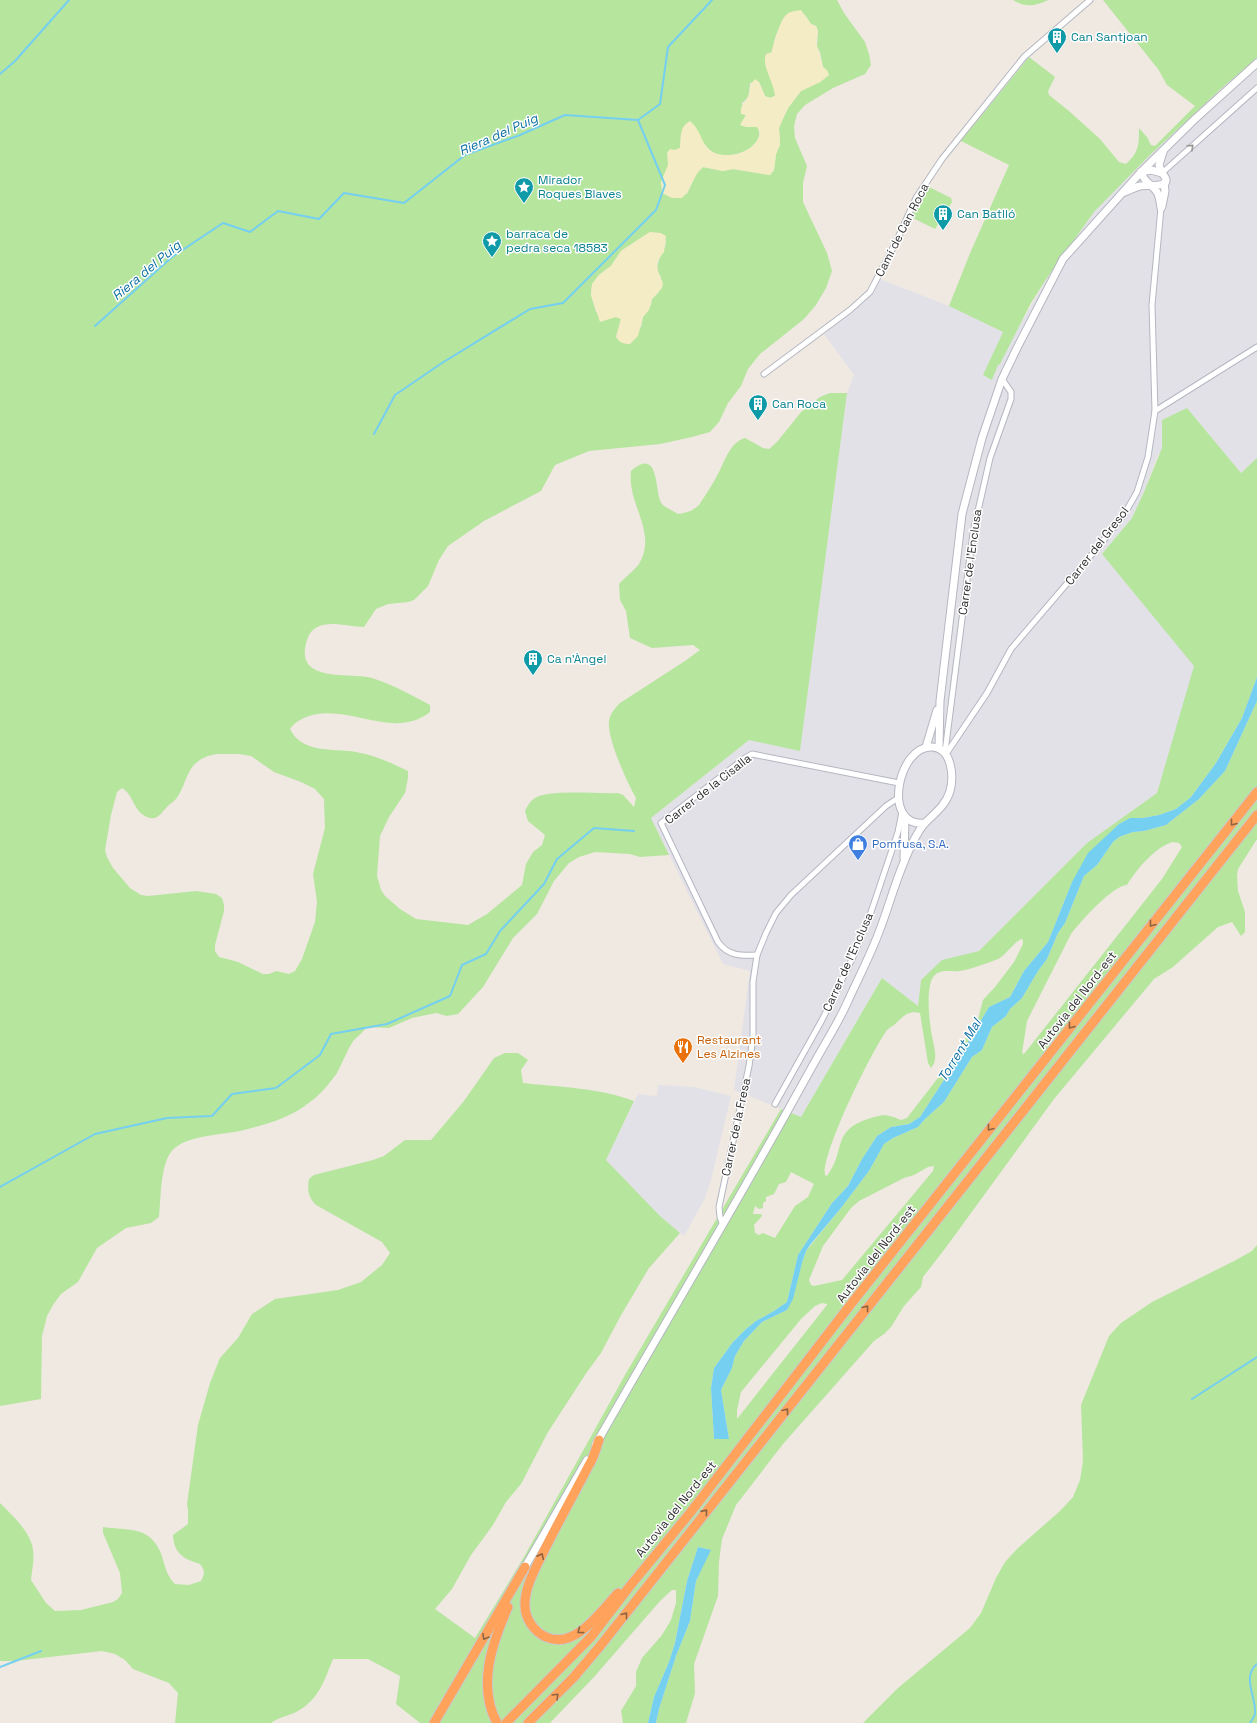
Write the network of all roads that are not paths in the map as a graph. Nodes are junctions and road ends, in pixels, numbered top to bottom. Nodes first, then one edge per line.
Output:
1 (1090, 0) edge
2 (1257, 63) edge
3 (1257, 88) edge
4 (1164, 151) junction
5 (1142, 172) junction
6 (1162, 173) junction
7 (1164, 183) junction
8 (1151, 185) junction
9 (1122, 194) junction
10 (1161, 208) junction
11 (1256, 350) edge
12 (764, 374) dead end
13 (1002, 380) junction
14 (1155, 411) junction
15 (940, 700) junction
16 (926, 747) junction
17 (943, 751) junction
18 (899, 783) junction
19 (1257, 792) edge
20 (898, 798) junction
21 (904, 815) junction
22 (1257, 815) edge
23 (925, 823) junction
24 (904, 860) junction
25 (757, 955) junction
26 (775, 1104) dead end
27 (723, 1225) junction
28 (598, 1440) junction
29 (526, 1567) junction
30 (630, 1586) junction
31 (434, 1723) edge
32 (497, 1723) edge
33 (506, 1723) edge
34 (528, 1723) edge

1 - 12 street, Camí de Can Roca
2 - 4 street
6 -> 3 street
4 - 5 street
4 - 6 street
5 - 6 street
5 - 8 street
5 - 9 street
6 - 7 street
7 - 8 street
7 - 10 street
8 - 9 street
8 - 10 street
9 - 13 street
10 - 14 street, Carrer del Gresol
11 - 14 street
13 - 15 street
13 - 17 street, Carrer de l'Enclusa
14 - 17 street, Carrer del Gresol
15 - 16 street
15 - 17 street
16 - 17 street
16 - 18 street
17 - 23 street
18 - 20 street
18 - 25 street, Carrer de la Cisalla
19 -> 30 highway, Autovia del Nord-est
20 - 21 street
20 - 25 street, Carrer de la Fresa
21 - 23 street
21 - 24 street
21 - 26 street, Carrer de l'Enclusa
34 -> 22 highway, Autovia del Nord-est
23 - 24 street
24 - 27 street
25 - 27 street, Carrer de la Fresa
27 - 28 street
28 - 29 street
30 -> 28 highway
29 -> 31 highway
29 - 32 highway
30 - 33 highway, Autovia del Nord-est

